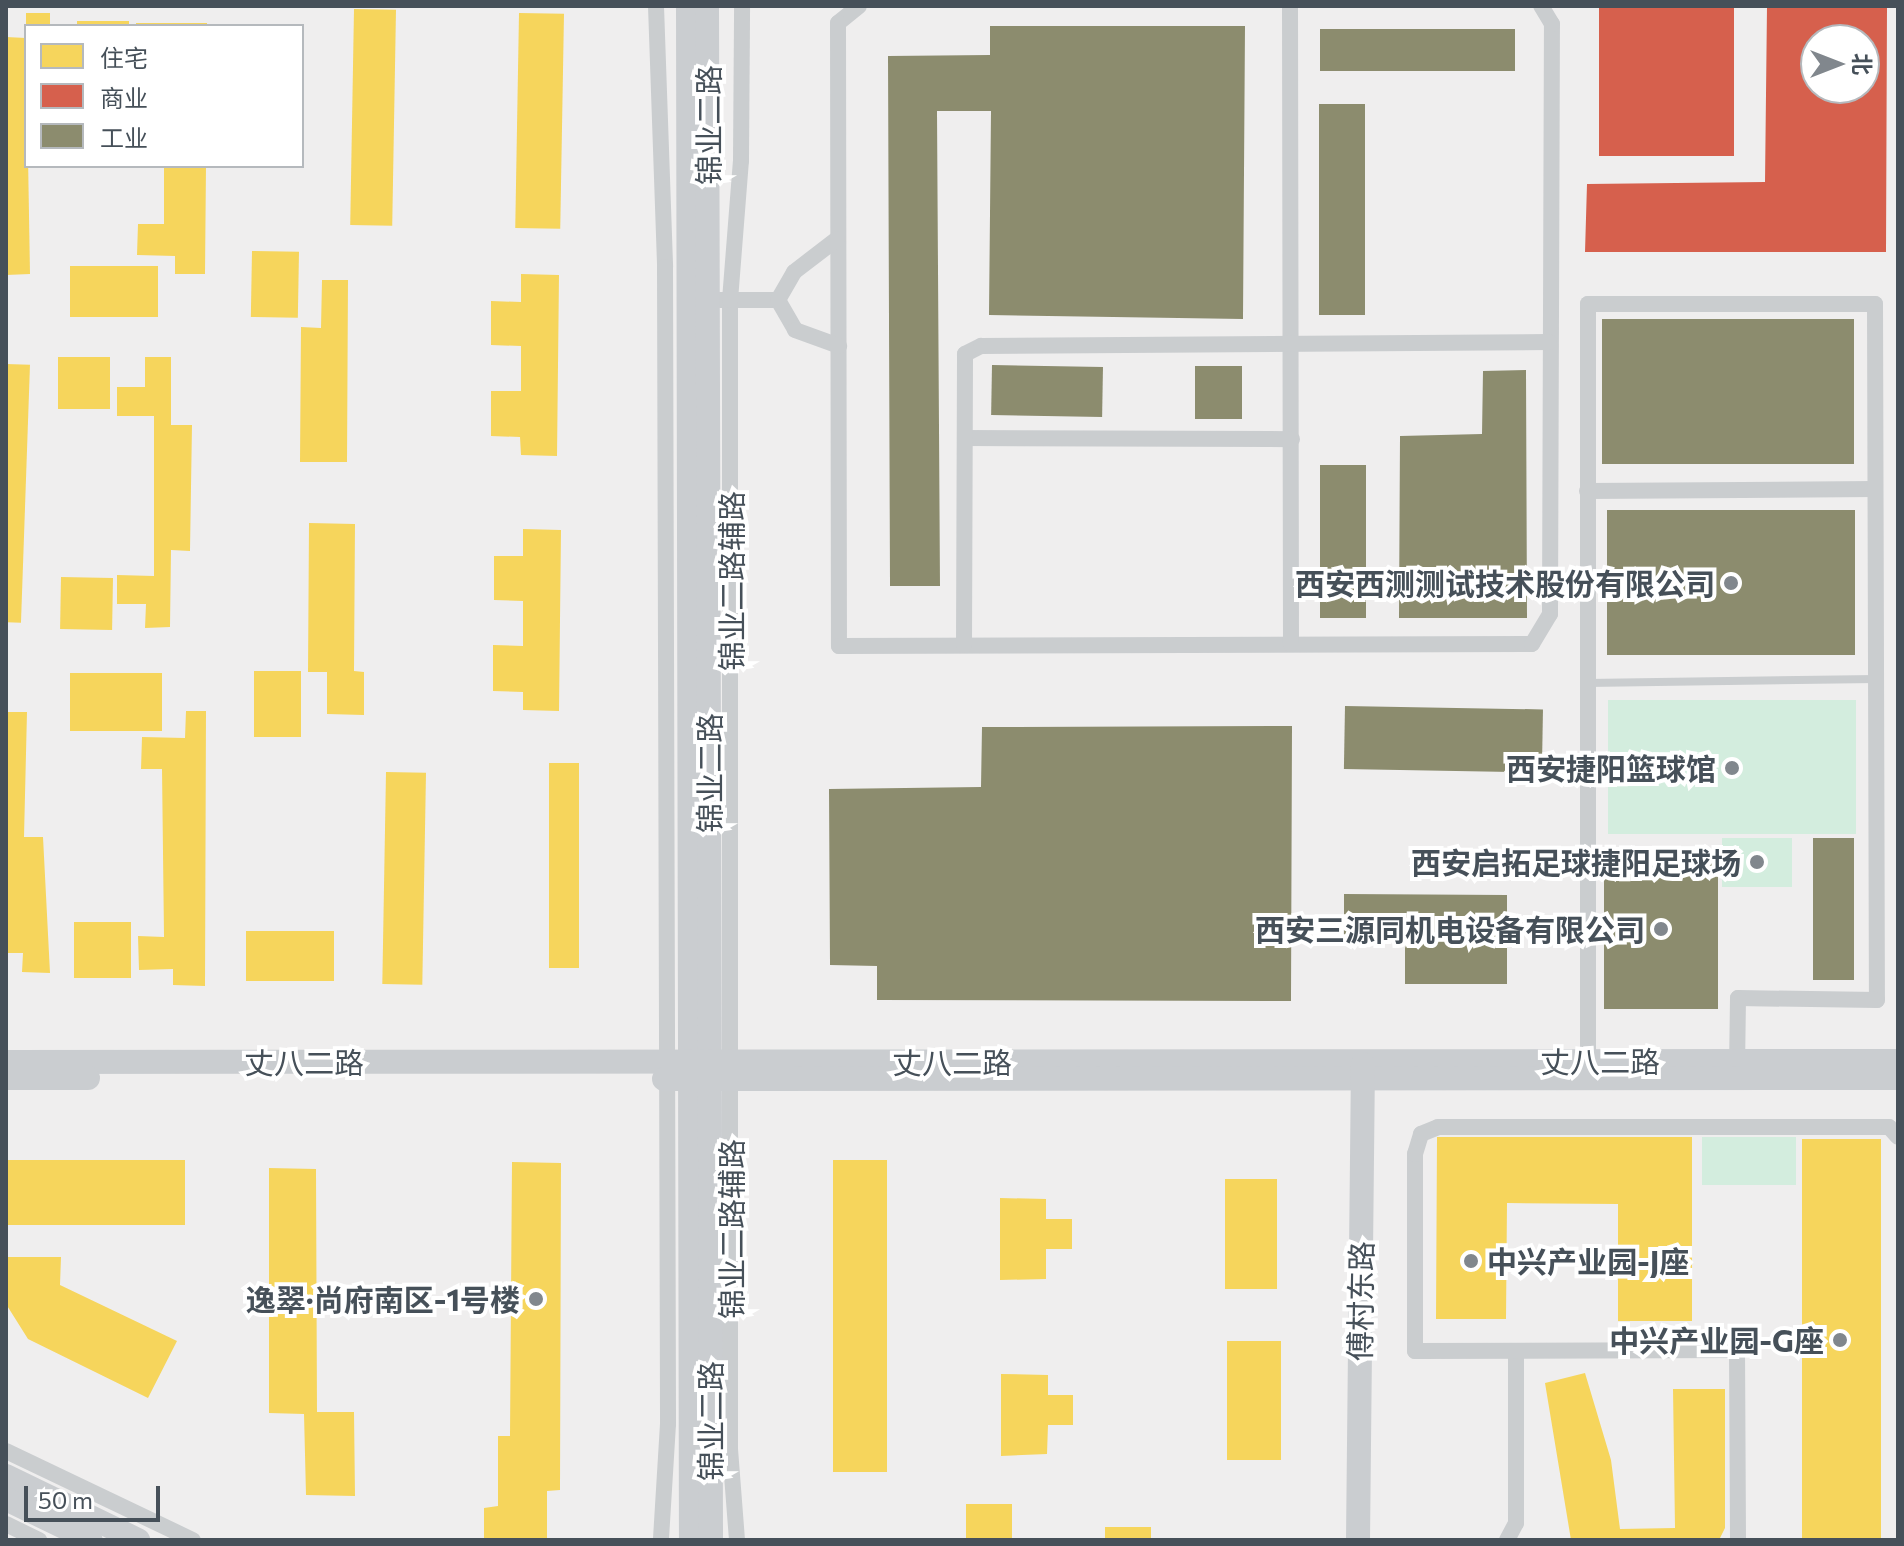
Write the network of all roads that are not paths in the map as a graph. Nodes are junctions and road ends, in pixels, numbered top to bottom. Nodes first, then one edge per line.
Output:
1 (656, 6) edge
2 (688, 6) edge
3 (707, 6) edge
4 (742, 6) edge
5 (859, 6) edge
6 (1290, 6) edge
7 (1541, 6) edge
8 (837, 239) junction
9 (709, 300) junction
10 (778, 300) junction
11 (1549, 342) junction
12 (1291, 344) junction
13 (839, 346) junction
14 (965, 438) junction
15 (1292, 439) junction
16 (1875, 489) junction
17 (1587, 491) junction
18 (1291, 644) junction
19 (964, 645) junction
20 (1877, 679) junction
21 (1587, 683) junction
22 (1898, 1061) edge
23 (6, 1062) edge
24 (1362, 1070) junction
25 (1588, 1070) junction
26 (1737, 1070) junction
27 (700, 1071) junction
28 (6, 1078) edge
29 (1898, 1078) edge
30 (1898, 1137) edge
31 (1516, 1351) junction
32 (6, 1451) edge
33 (6, 1476) edge
34 (6, 1499) edge
35 (6, 1524) edge
36 (39, 1540) edge
37 (91, 1540) edge
38 (138, 1540) edge
39 (193, 1540) edge
40 (661, 1540) edge
41 (691, 1540) edge
42 (711, 1540) edge
43 (737, 1540) edge
44 (1358, 1540) edge
45 (1507, 1540) edge
46 (1738, 1540) edge

1 - 27 street, 锦业二路辅路
2 - 9 street, 锦业二路
3 - 9 street, 锦业二路
4 - 9 street
5 - 8 street
6 - 12 street
7 - 11 street
8 - 10 street
8 - 13 street
9 - 10 street
9 - 27 street, 锦业二路
10 - 13 street
11 - 12 street
11 - 18 street
12 - 14 street
12 - 15 street
13 - 19 street
14 - 15 street
14 - 19 street
15 - 18 street
16 - 17 street
16 - 17 street
16 - 20 street
17 - 21 street
18 - 19 street
20 - 21 lane
20 - 26 street
21 - 25 street
22 - 26 street, 丈八二路
23 - 27 street, 丈八二路
24 - 25 street, 丈八二路
24 - 27 street, 丈八二路
24 - 44 street, 傅村东路
25 - 26 street, 丈八二路
26 - 29 street, 丈八二路
27 - 28 street, 丈八二路
27 - 40 street, 锦业二路辅路
27 - 41 street, 锦业二路
27 - 42 street, 锦业二路
27 - 43 street, 锦业二路辅路
30 - 31 street
31 - 45 street
31 - 46 street
32 - 39 street
33 - 38 street
34 - 37 street
35 - 36 street

